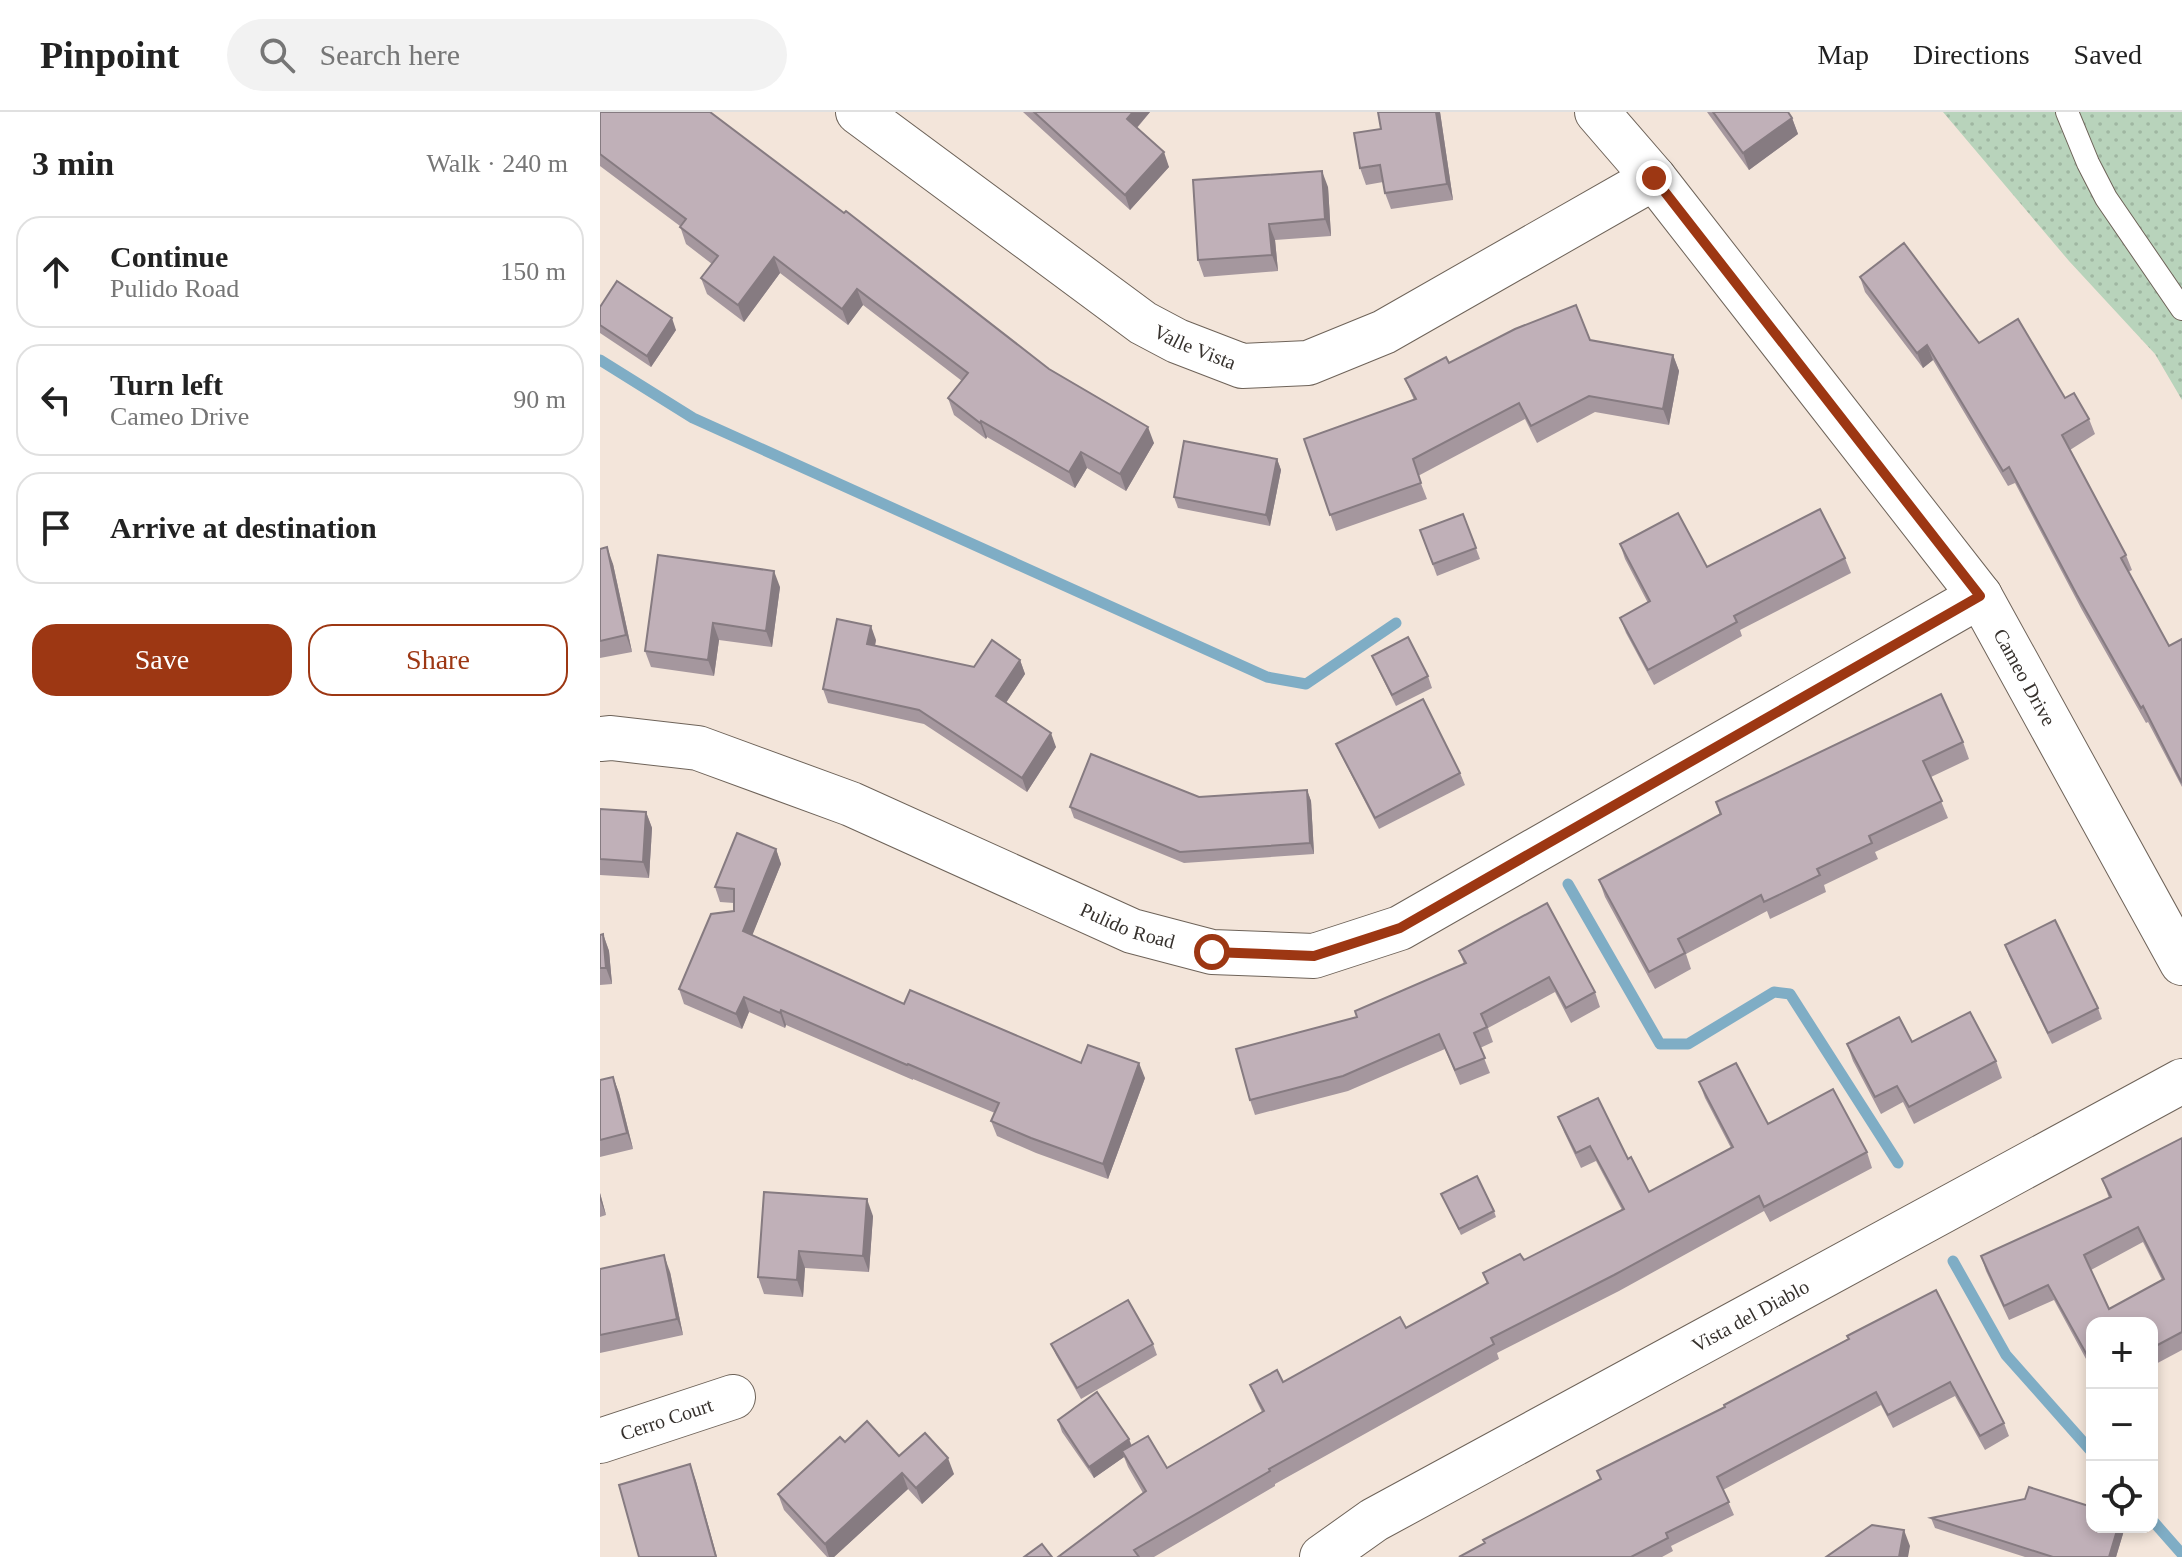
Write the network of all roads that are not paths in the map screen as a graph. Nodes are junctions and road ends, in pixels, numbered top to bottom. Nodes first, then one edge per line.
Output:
1 (858, 112) edge
2 (1597, 112) edge
3 (2067, 112) edge
4 (1654, 178) junction
5 (2182, 309) edge
6 (1980, 596) junction
7 (600, 739) edge
8 (2182, 963) edge
9 (2182, 1081) edge
10 (733, 1397) dead end
11 (600, 1441) edge
12 (1322, 1557) edge

1 - 4 street, Valle Vista
2 - 4 street, Cameo Drive
3 - 5 lane
4 - 6 street, Cameo Drive
6 - 7 street, Pulido Road
6 - 8 street, Cameo Drive
9 - 12 street, Vista del Diablo
10 - 11 street, Cerro Court

